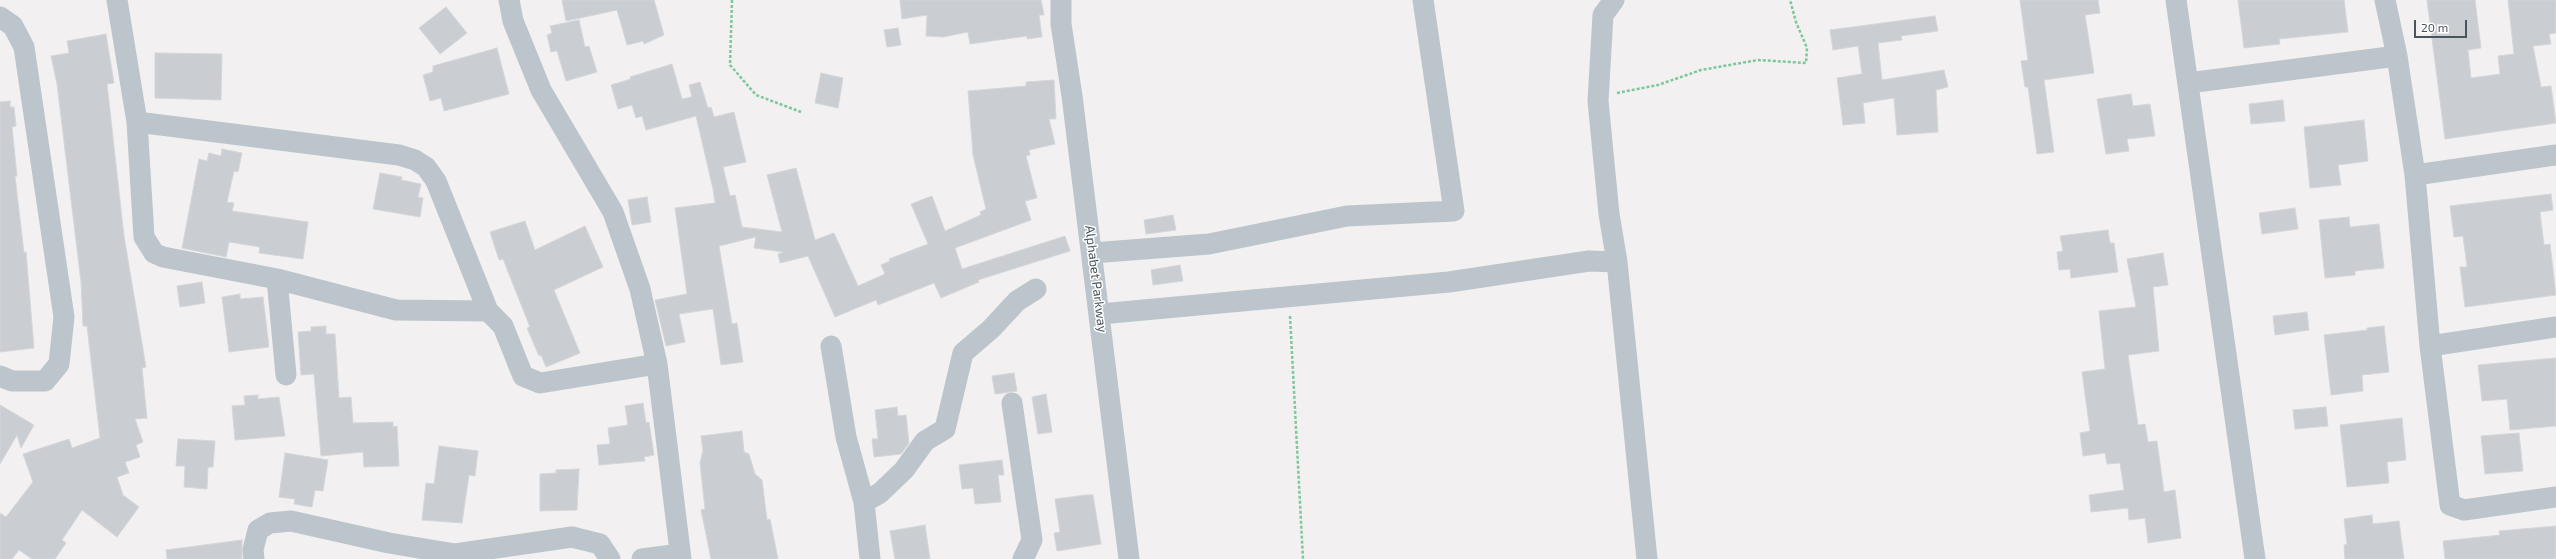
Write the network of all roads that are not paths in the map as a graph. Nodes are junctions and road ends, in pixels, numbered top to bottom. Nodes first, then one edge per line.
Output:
1 (117, 0) edge
2 (509, 0) edge
3 (1061, 0) edge
4 (1423, 0) edge
5 (2176, 0) edge
6 (2385, 0) edge
7 (1609, 8) edge
8 (0, 16) edge
9 (2397, 56) junction
10 (2188, 83) junction
11 (137, 122) junction
12 (2556, 155) edge
13 (2415, 175) junction
14 (1092, 252) junction
15 (1617, 262) junction
16 (277, 279) junction
17 (1036, 289) dead end
18 (488, 311) junction
19 (1100, 314) junction
20 (2556, 327) edge
21 (831, 346) dead end
22 (2430, 346) junction
23 (657, 364) junction
24 (286, 375) dead end
25 (0, 376) edge
26 (1012, 403) dead end
27 (2556, 497) edge
28 (864, 502) junction
29 (680, 557) edge
30 (254, 559) edge
31 (610, 559) edge
32 (642, 559) edge
33 (870, 559) edge
34 (1023, 559) edge
35 (1129, 559) edge
36 (1647, 559) edge
37 (2255, 559) edge

1 - 11 street
2 - 23 street
3 - 14 street, Alphabet Parkway
4 - 14 street
5 - 10 street
6 - 9 street
7 - 15 street
8 - 25 street
9 - 10 street
9 - 13 street
10 - 37 street
11 - 16 street
11 - 18 street
12 - 13 street
13 - 22 street
14 - 19 street, Alphabet Parkway
15 - 19 street
15 - 36 street
16 - 18 street
16 - 24 street
17 - 28 street
18 - 23 street
19 - 35 street, Alphabet Parkway
20 - 22 street
21 - 28 street
22 - 27 street
23 - 29 street
26 - 34 street
28 - 33 street
29 - 32 street
30 - 31 street

